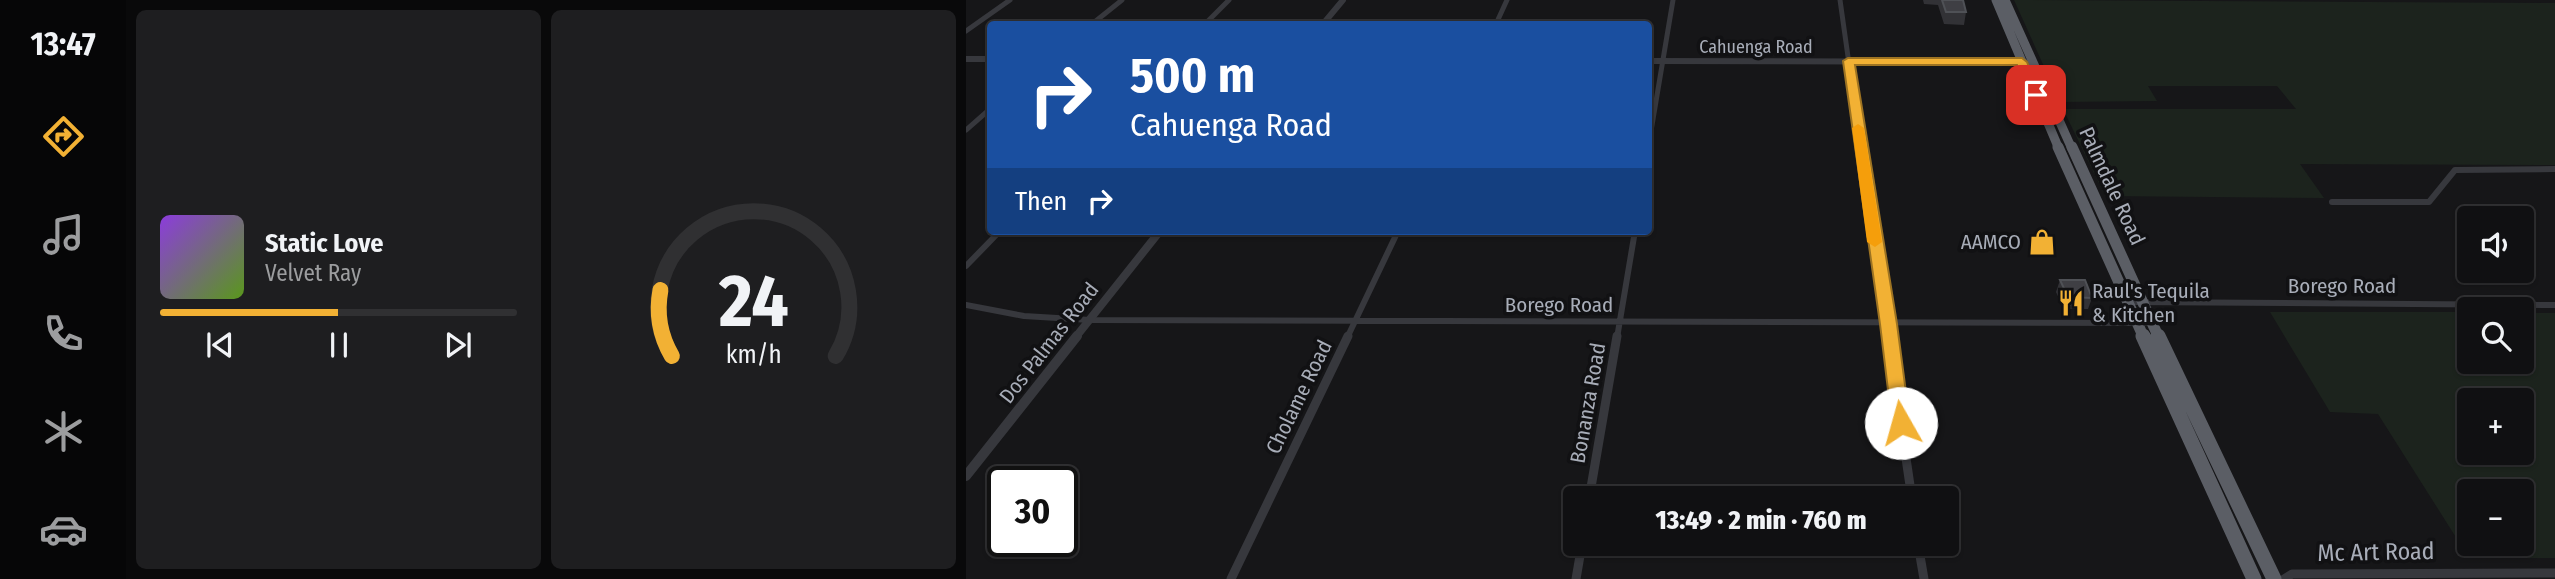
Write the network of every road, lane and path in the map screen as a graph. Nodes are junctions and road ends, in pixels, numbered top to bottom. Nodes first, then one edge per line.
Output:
1 (1010, 0) edge
2 (1122, 0) edge
3 (1229, 0) edge
4 (1343, 0) edge
5 (1507, 0) edge
6 (1673, 0) edge
7 (1840, 0) edge
8 (1996, 0) edge
9 (2005, 0) edge
10 (1096, 21) edge
11 (1208, 21) edge
12 (1326, 21) edge
13 (1497, 21) edge
14 (966, 31) edge
15 (966, 58) edge
16 (987, 59) edge
17 (1652, 61) edge
18 (1664, 61) junction
19 (1848, 61) junction
20 (2027, 62) junction
21 (987, 112) edge
22 (1652, 128) edge
23 (966, 130) edge
24 (2555, 169) edge
25 (2332, 202) dead end
26 (996, 235) edge
27 (1157, 235) edge
28 (1396, 235) edge
29 (1634, 235) edge
30 (966, 266) edge
31 (2128, 302) junction
32 (2142, 302) junction
33 (966, 305) edge
34 (2555, 305) edge
35 (1090, 320) junction
36 (1355, 321) junction
37 (1619, 323) junction
38 (1889, 324) junction
39 (2145, 324) junction
40 (966, 476) edge
41 (1591, 486) edge
42 (1910, 486) edge
43 (1580, 556) edge
44 (1921, 556) edge
45 (2555, 573) edge
46 (1231, 579) edge
47 (1576, 579) edge
48 (1924, 579) edge
49 (2254, 579) edge
50 (2274, 579) edge
51 (2284, 579) edge

1 - 14 street
2 - 10 street
3 - 11 street
4 - 12 street
5 - 13 street
6 - 18 street
7 - 19 street
8 - 20 highway, Palmdale Road
9 - 20 highway, Palmdale Road
15 - 16 street
17 - 18 street, Cahuenga Road
18 - 19 street, Cahuenga Road
18 - 22 street
19 - 20 street, Cahuenga Road
19 - 38 street
20 - 31 highway, Palmdale Road
20 - 32 highway, Palmdale Road
21 - 23 street
24 - 25 street
26 - 30 street
27 - 35 street, Dos Palmas Road
28 - 36 street, Cholame Road
29 - 37 street, Bonanza Road
31 - 32 street, Borego Road
31 - 39 highway, Palmdale Road
32 - 34 street, Borego Road
32 - 39 highway, Palmdale Road
33 - 35 street, Borego Road
35 - 36 street, Borego Road
35 - 40 street, Dos Palmas Road
36 - 37 street, Borego Road
36 - 46 street, Cholame Road
37 - 38 street, Borego Road
37 - 41 street, Bonanza Road
38 - 39 street, Borego Road
38 - 42 street
39 - 49 highway, Palmdale Road
39 - 50 highway, Palmdale Road
43 - 47 street
44 - 48 street
45 - 51 street, Mc Art Road

